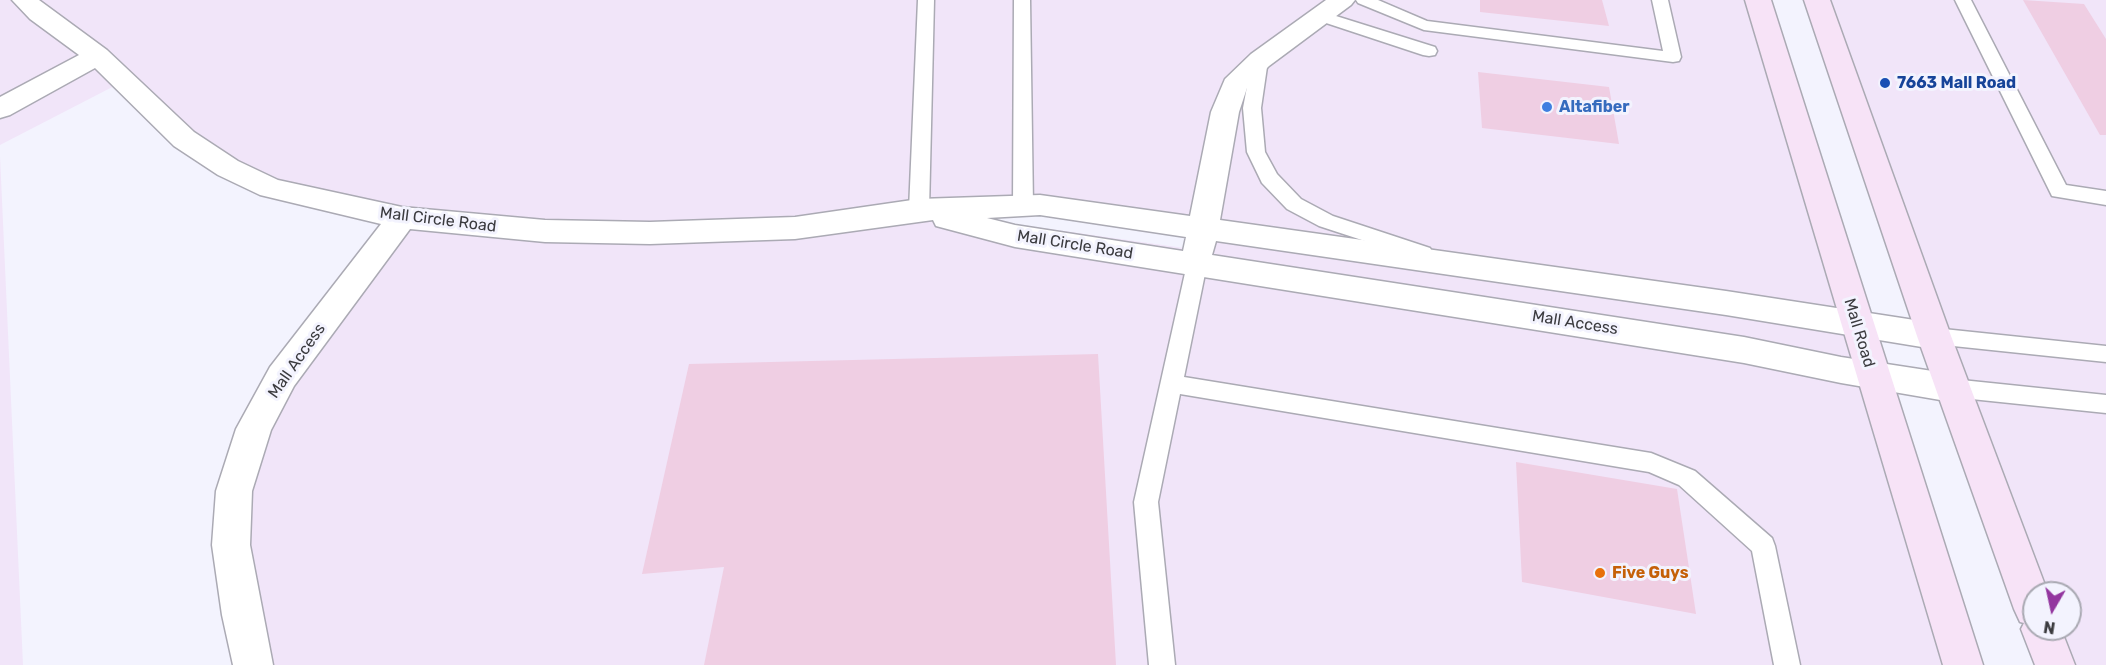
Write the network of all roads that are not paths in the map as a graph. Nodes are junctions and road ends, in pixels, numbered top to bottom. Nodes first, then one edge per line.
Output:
1 (25, 0) edge
2 (926, 0) edge
3 (1022, 0) edge
4 (1342, 0) edge
5 (1364, 0) edge
6 (1660, 0) edge
7 (1758, 0) edge
8 (1817, 0) edge
9 (1963, 0) edge
10 (1320, 16) junction
11 (1429, 51) dead end
12 (98, 56) junction
13 (1260, 60) junction
14 (0, 109) edge
15 (2106, 198) edge
16 (1023, 206) junction
17 (919, 210) junction
18 (402, 218) junction
19 (1203, 228) junction
20 (1197, 264) junction
21 (1467, 266) junction
22 (1856, 324) junction
23 (1934, 336) junction
24 (2106, 354) edge
25 (1872, 375) junction
26 (1171, 384) junction
27 (1952, 388) junction
28 (2106, 404) edge
29 (2024, 581) edge
30 (2046, 641) edge
31 (253, 665) edge
32 (1162, 665) edge
33 (1787, 665) edge
34 (1963, 665) edge
35 (2055, 665) edge

1 - 12 street, Mall Circle Road
2 - 17 lane
3 - 16 lane
4 - 10 street
5 - 6 lane
7 - 22 main road, Mall Road
8 - 23 main road
9 - 15 lane
10 - 11 lane
10 - 13 street
12 - 14 street
12 - 18 street, Mall Circle Road
13 - 19 street
13 - 21 lane
16 - 17 street, Mall Circle Road
16 - 19 street, Mall Circle Road
17 - 18 street, Mall Circle Road
17 - 20 street, Mall Circle Road
18 - 31 street, Mall Access
19 - 20 street
19 - 21 street
20 - 25 street, Mall Access
20 - 26 lane
21 - 22 street
22 - 23 street
22 - 25 main road, Mall Road
23 - 24 lane
23 - 27 main road
25 - 27 street, Mall Access
25 - 34 main road, Mall Road
26 - 32 lane
26 - 33 lane
27 - 28 lane
27 - 29 main road
30 - 35 main road

